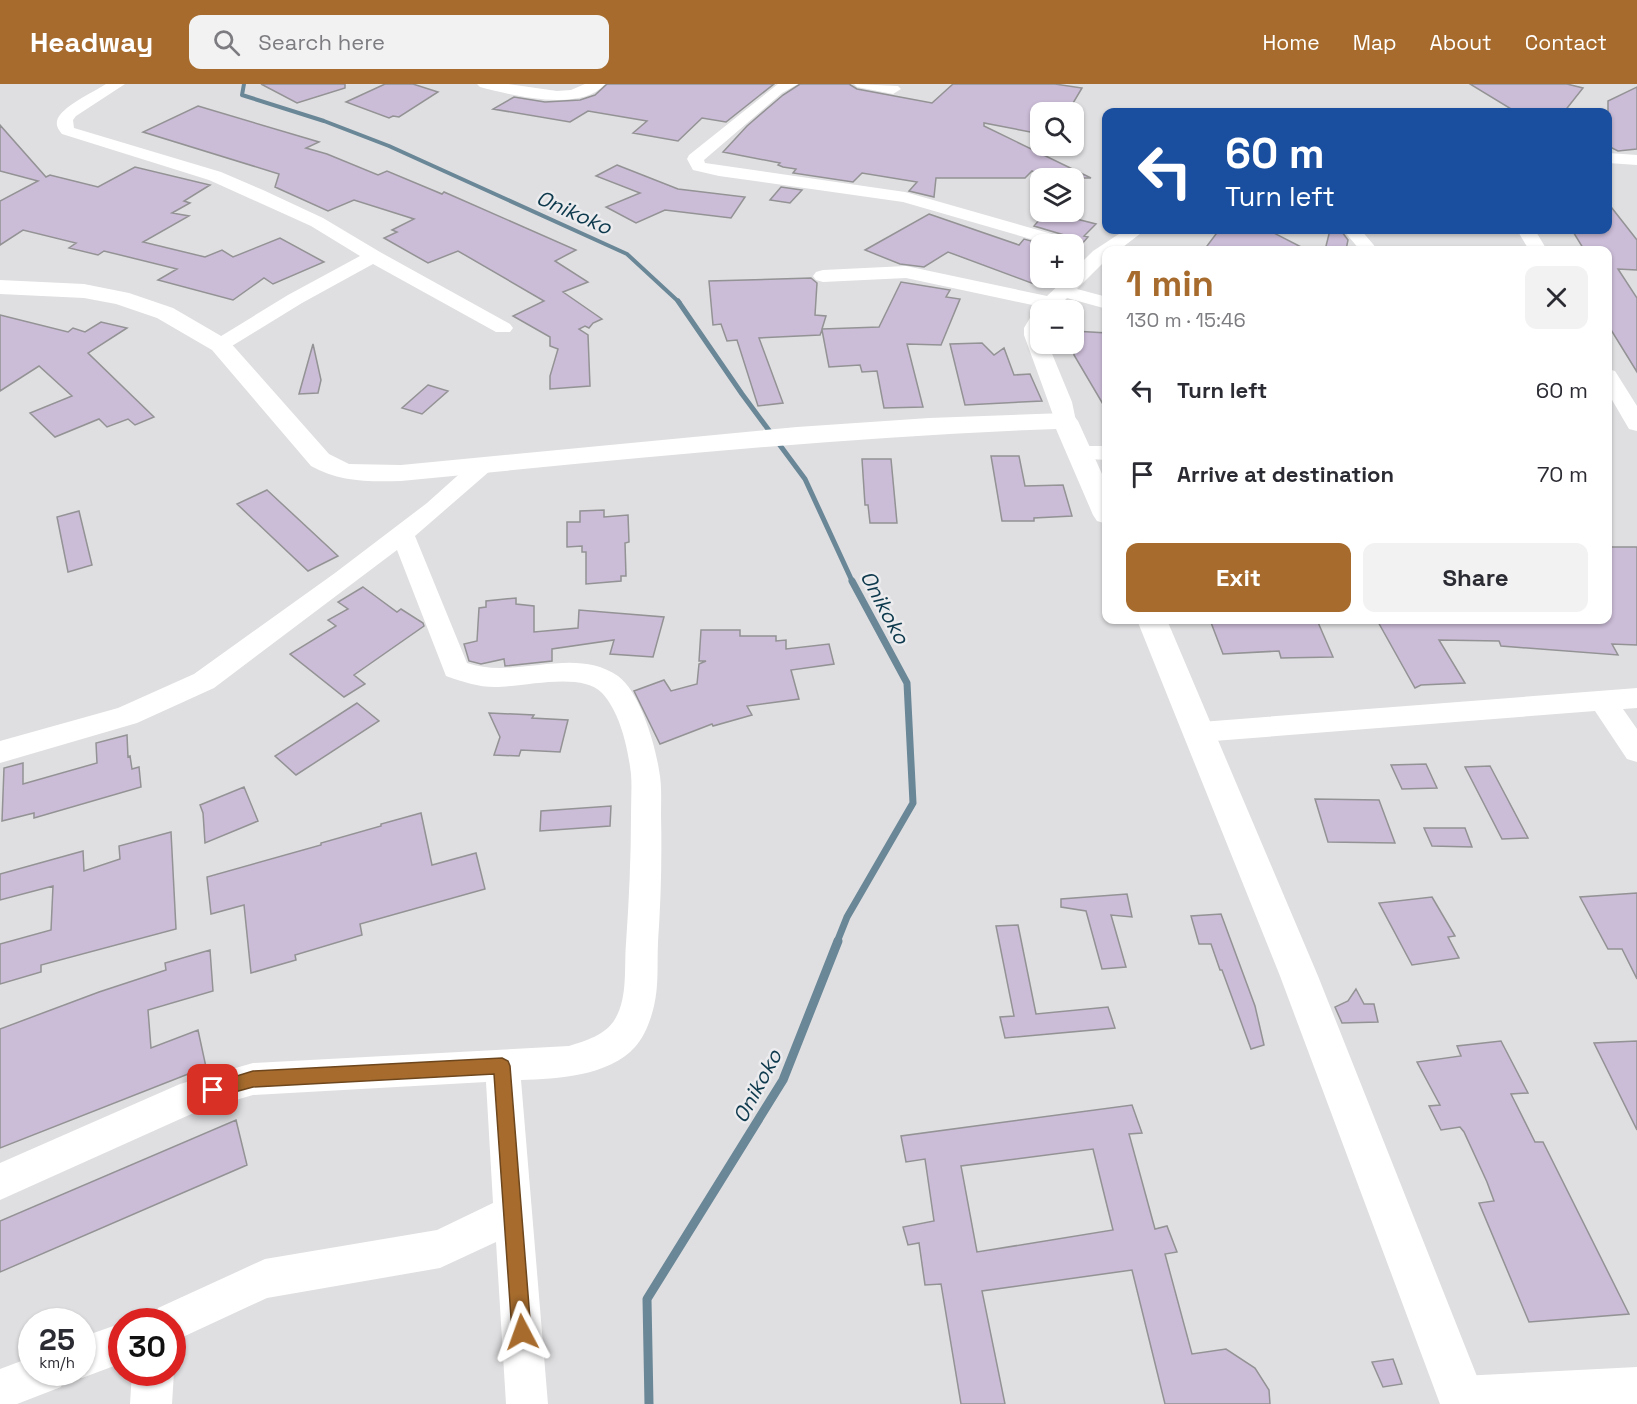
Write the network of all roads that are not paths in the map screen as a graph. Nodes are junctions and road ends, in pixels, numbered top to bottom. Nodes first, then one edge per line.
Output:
1 (117, 84) edge
2 (485, 84) edge
3 (597, 84) edge
4 (790, 84) edge
5 (862, 84) edge
6 (893, 88) dead end
7 (1612, 158) edge
8 (1637, 160) edge
9 (1034, 234) edge
10 (1130, 234) edge
11 (1355, 234) edge
12 (1113, 246) edge
13 (1366, 246) edge
14 (1084, 250) edge
15 (1100, 255) joint
16 (373, 256) junction
17 (823, 276) dead end
18 (0, 287) edge
19 (1054, 300) edge
20 (1030, 301) edge
21 (1102, 303) edge
22 (1084, 304) edge
23 (503, 328) dead end
24 (220, 345) junction
25 (1042, 354) edge
26 (1612, 382) edge
27 (1065, 422) junction
28 (1637, 424) edge
29 (1080, 453) junction
30 (1102, 453) edge
31 (483, 465) junction
32 (1102, 504) edge
33 (402, 533) junction
34 (1154, 624) edge
35 (1637, 698) edge
36 (1603, 702) junction
37 (1201, 732) junction
38 (1637, 751) edge
39 (0, 752) edge
40 (502, 1066) junction
41 (0, 1182) edge
42 (513, 1213) junction
43 (186, 1316) edge
44 (18, 1383) edge
45 (152, 1386) edge
46 (1637, 1388) edge
47 (0, 1390) edge
48 (1462, 1400) edge
49 (151, 1404) edge
50 (527, 1404) edge

1 - 16 street
2 - 3 street
4 - 9 street
5 - 6 street
7 - 8 street
10 - 12 street
11 - 13 street
14 - 15 street
15 - 19 street
16 - 23 street
16 - 24 street
17 - 20 street
18 - 24 main road
21 - 22 street
24 - 31 main road
25 - 27 street
26 - 28 street
27 - 29 main road
27 - 31 main road
29 - 30 street
29 - 32 main road
31 - 33 street
33 - 39 street
33 - 40 street
34 - 37 main road
35 - 36 street
36 - 37 street
36 - 38 street
37 - 48 main road
40 - 41 street
40 - 42 street
42 - 43 street
42 - 50 street
44 - 47 street
45 - 49 street
46 - 48 street

